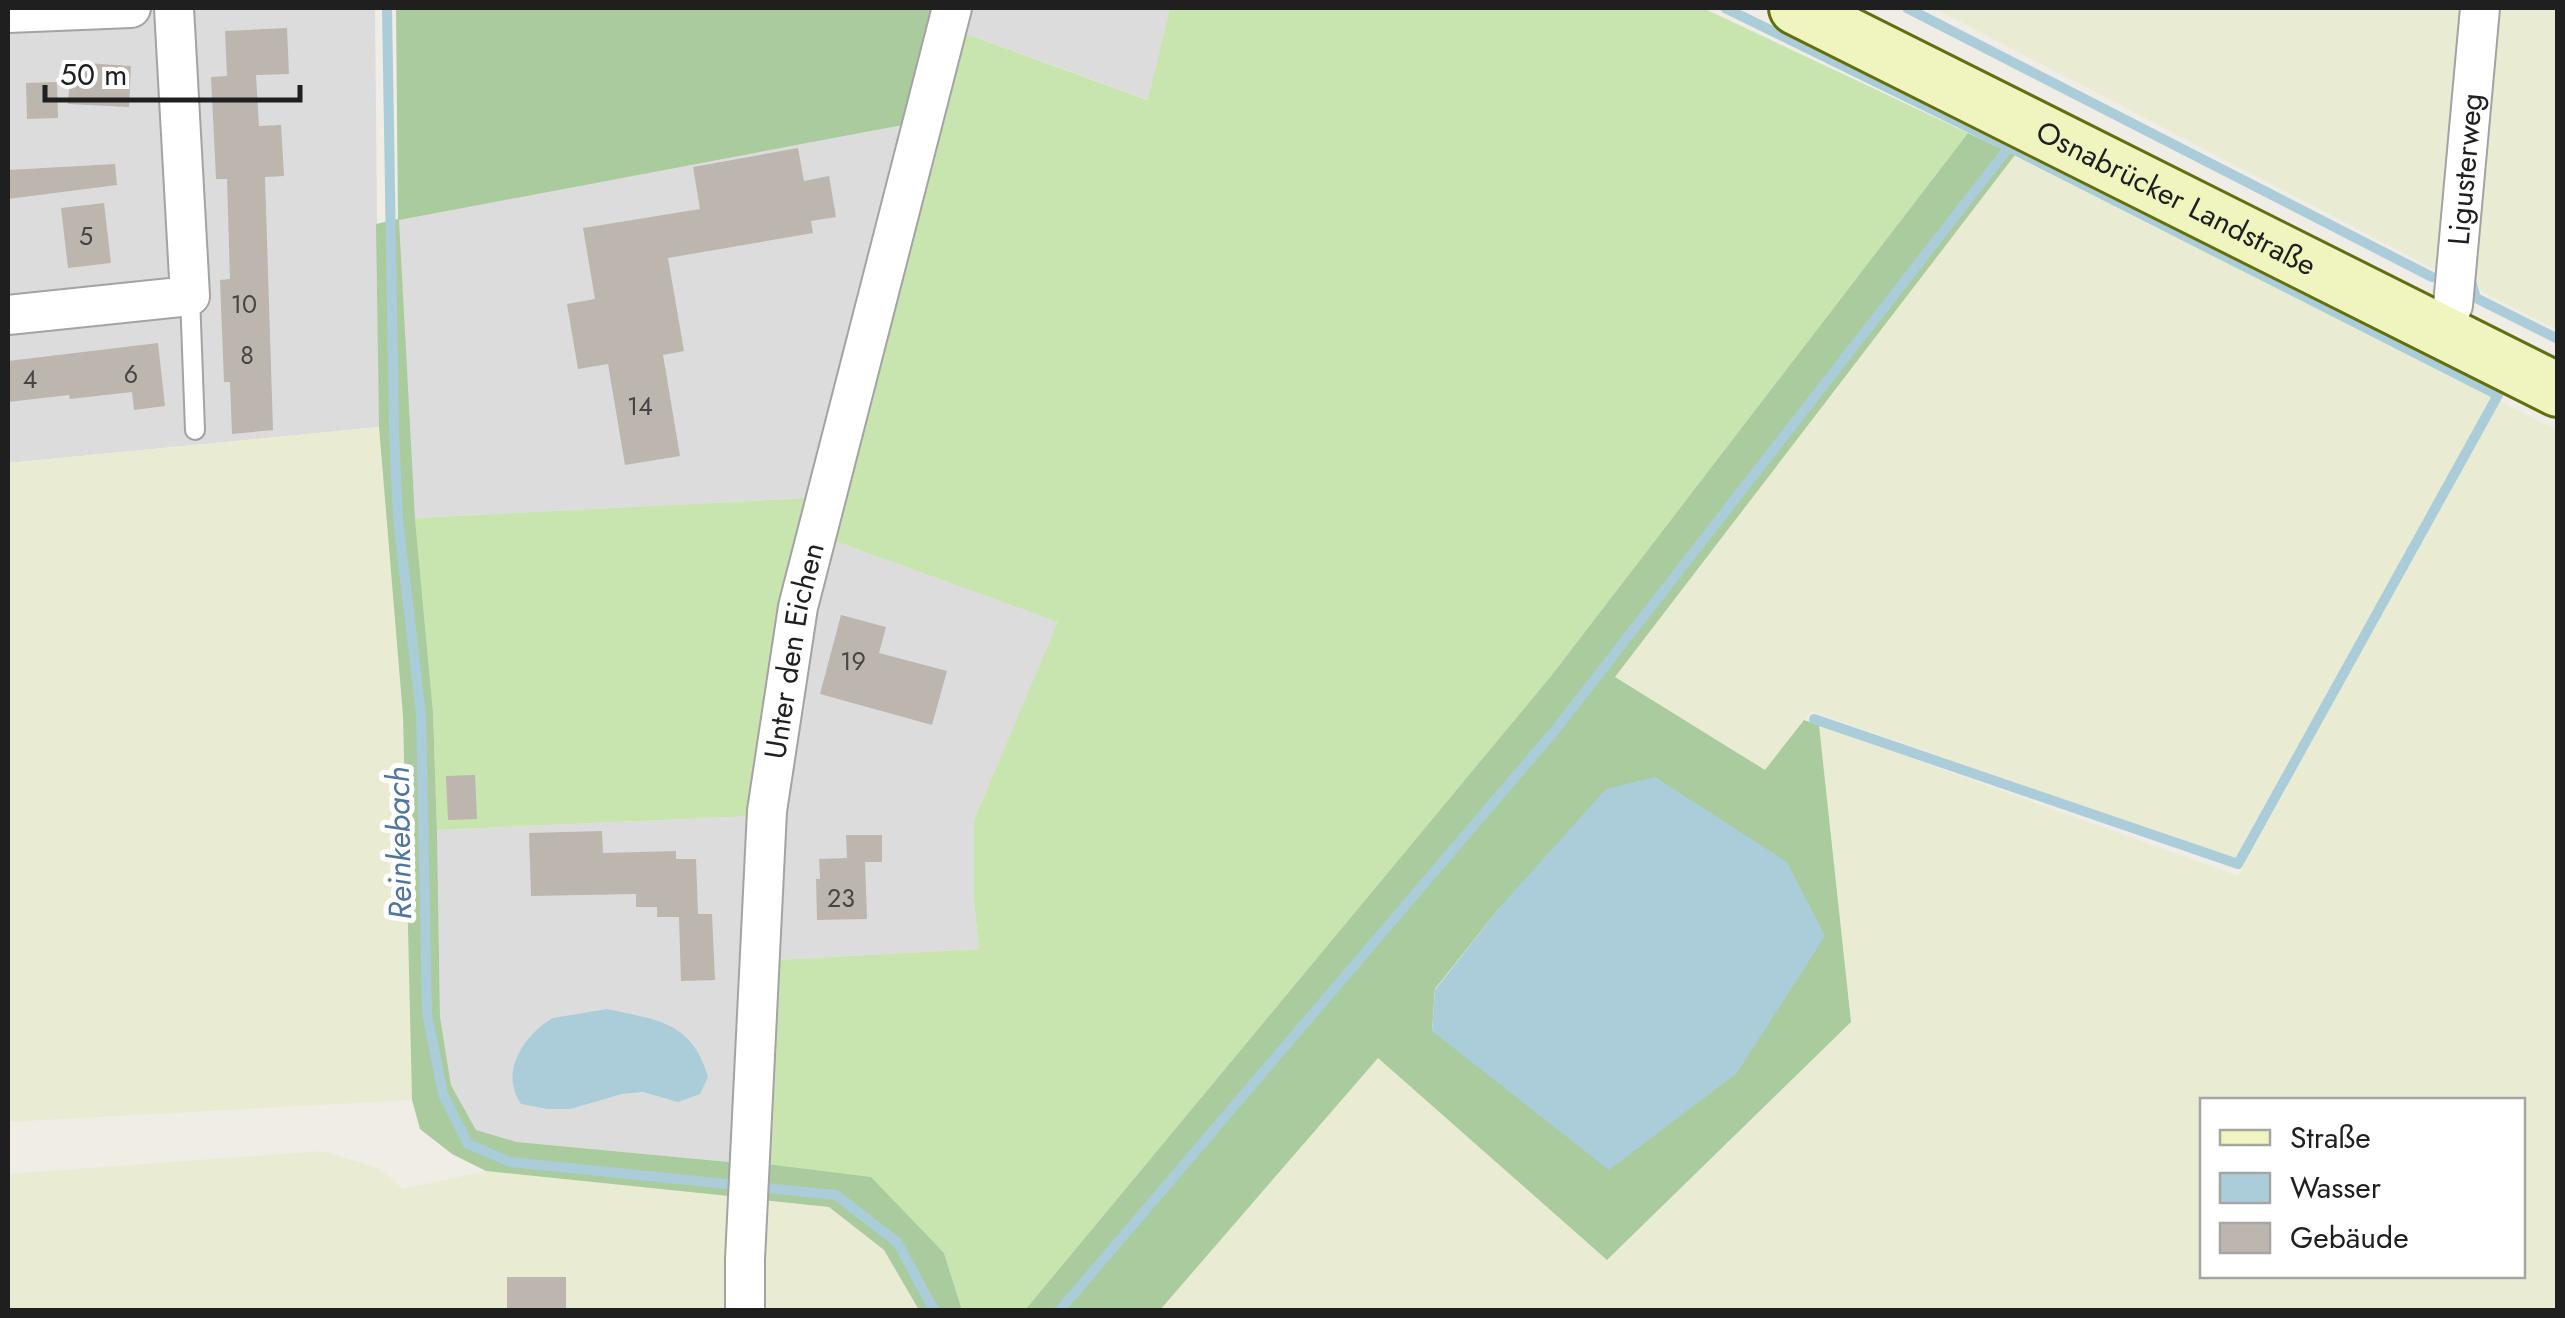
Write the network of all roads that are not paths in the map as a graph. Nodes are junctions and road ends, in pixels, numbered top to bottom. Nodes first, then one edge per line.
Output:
1 (116, 8) edge
2 (132, 8) edge
3 (174, 8) edge
4 (952, 8) edge
5 (1796, 8) edge
6 (2480, 8) edge
7 (8, 13) edge
8 (190, 296) junction
9 (8, 315) edge
10 (2441, 331) junction
11 (2558, 390) edge
12 (195, 430) dead end
13 (746, 1310) edge

1 - 2 street
1 - 7 street
3 - 8 street
4 - 13 street, Unter den Eichen
5 - 10 street, Osnabrücker Landstraße
6 - 10 street, Ligusterweg
8 - 9 street
8 - 12 lane
10 - 11 street, Osnabrücker Landstraße

